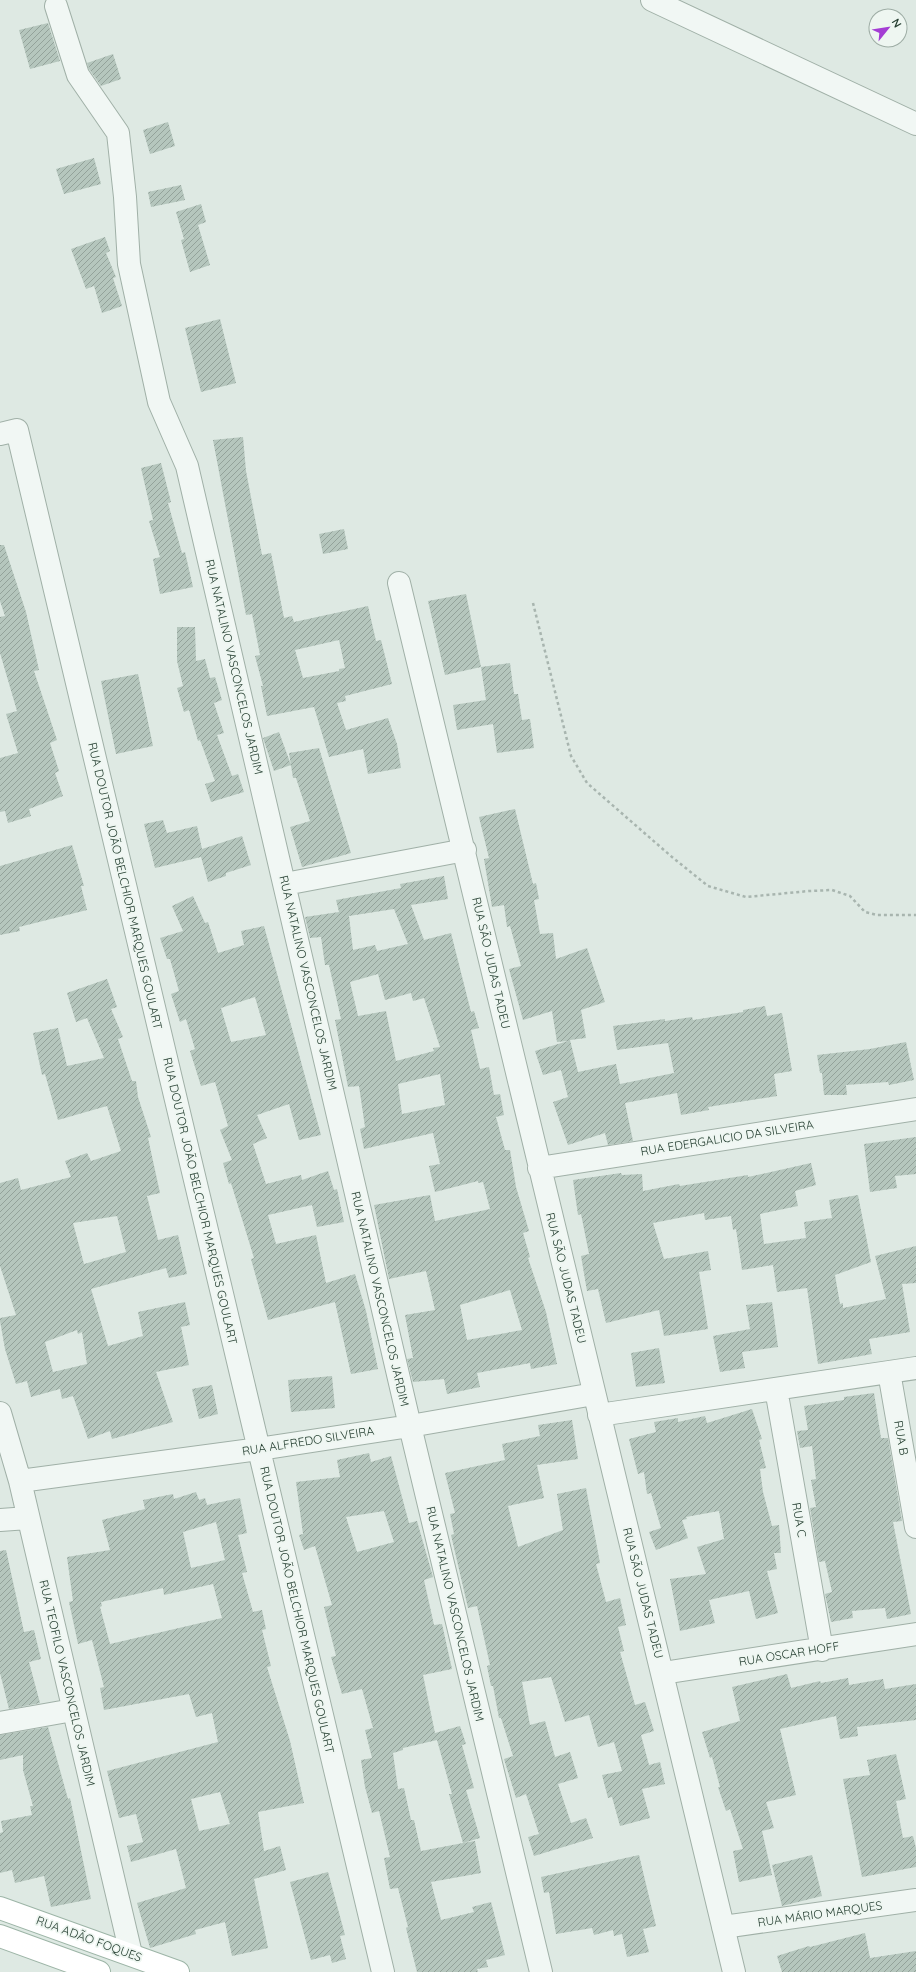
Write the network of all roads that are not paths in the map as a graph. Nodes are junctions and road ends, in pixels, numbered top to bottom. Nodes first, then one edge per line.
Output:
1 (652, 0) edge
2 (56, 6) dead end
3 (916, 124) edge
4 (8, 432) edge
5 (399, 583) dead end
6 (465, 850) junction
7 (285, 884) junction
8 (916, 1109) edge
9 (539, 1168) junction
10 (916, 1368) edge
11 (889, 1372) junction
12 (776, 1390) junction
13 (594, 1394) junction
14 (0, 1413) edge
15 (599, 1415) junction
16 (410, 1426) junction
17 (259, 1449) junction
18 (20, 1481) junction
19 (28, 1518) junction
20 (0, 1520) edge
21 (916, 1527) edge
22 (916, 1634) edge
23 (822, 1650) junction
24 (663, 1673) junction
25 (74, 1710) junction
26 (0, 1723) edge
27 (916, 1900) edge
28 (0, 1908) edge
29 (724, 1927) junction
30 (0, 1936) edge
31 (131, 1954) junction
32 (99, 1972) edge
33 (178, 1972) edge
34 (383, 1972) edge
35 (541, 1972) edge
36 (734, 1972) edge

1 - 3 street
2 - 7 street, RUA NATALINO VASCONCELOS JARDIM
4 - 17 street, RUA DOUTOR JOÃO BELCHIOR MARQUES GOULART
5 - 6 street, RUA SÃO JUDAS TADEU
6 - 7 street
6 - 9 street, RUA SÃO JUDAS TADEU
7 - 16 street, RUA NATALINO VASCONCELOS JARDIM
8 - 9 street, RUA EDERGALICIO DA SILVEIRA
9 - 13 street, RUA SÃO JUDAS TADEU
10 - 11 street
11 - 12 street
11 - 21 street, RUA B
12 - 15 street
12 - 23 street, RUA C
13 - 15 street, RUA SÃO JUDAS TADEU
13 - 16 street, RUA ALFREDO SILVEIRA
14 - 18 street, RUA TEOFILO VASCONCELOS JARDIM
15 - 24 street, RUA SÃO JUDAS TADEU
16 - 17 street, RUA ALFREDO SILVEIRA
16 - 35 street, RUA NATALINO VASCONCELOS JARDIM
17 - 18 street, RUA ALFREDO SILVEIRA
17 - 34 street, RUA DOUTOR JOÃO BELCHIOR MARQUES GOULART
18 - 19 street, RUA TEOFILO VASCONCELOS JARDIM
19 - 20 street
19 - 25 street, RUA TEOFILO VASCONCELOS JARDIM
22 - 23 street, RUA OSCAR HOFF
23 - 24 street, RUA OSCAR HOFF
24 - 29 street, RUA SÃO JUDAS TADEU
25 - 26 street
25 - 31 street, RUA TEOFILO VASCONCELOS JARDIM
27 - 29 street, RUA MÁRIO MARQUES
28 - 31 main road, RUA ADÃO FOQUES
29 - 36 street, RUA SÃO JUDAS TADEU
30 - 32 main road
31 - 33 main road, RUA ADÃO FOQUES

